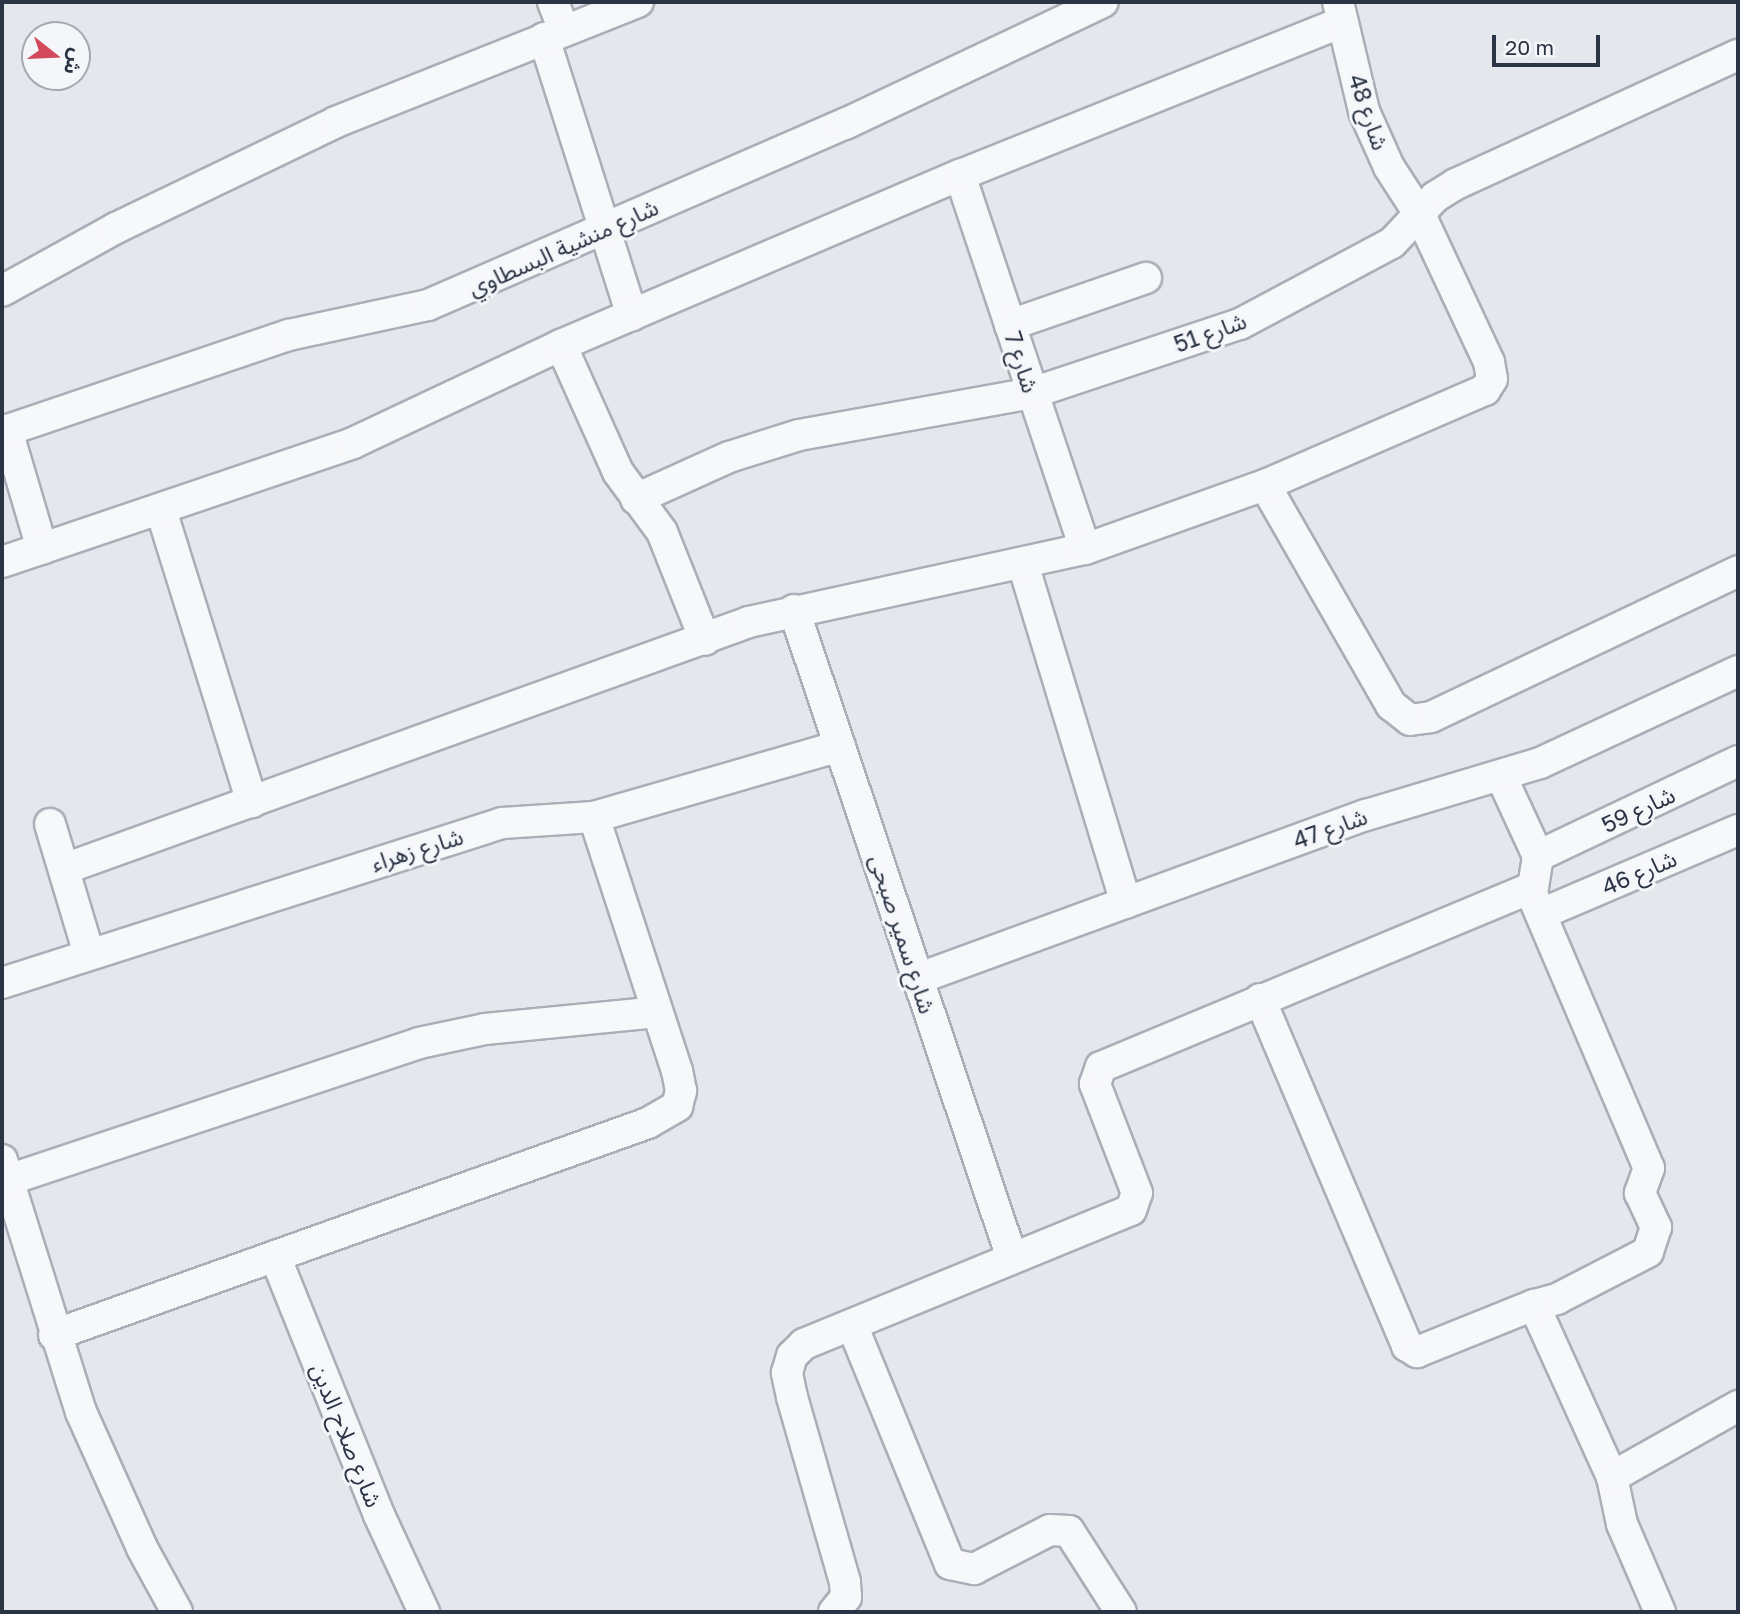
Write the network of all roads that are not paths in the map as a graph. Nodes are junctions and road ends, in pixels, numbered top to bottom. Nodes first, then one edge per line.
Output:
1 (553, 2) edge
2 (638, 2) edge
3 (1103, 2) edge
4 (1343, 8) edge
5 (554, 34) junction
6 (1738, 55) edge
7 (960, 175) junction
8 (1420, 215) junction
9 (605, 229) junction
10 (1146, 278) dead end
11 (2, 291) edge
12 (632, 315) junction
13 (1010, 325) junction
14 (561, 345) junction
15 (1032, 393) junction
16 (4, 431) edge
17 (1265, 485) junction
18 (636, 499) junction
19 (161, 510) junction
20 (42, 549) junction
21 (1085, 549) junction
22 (2, 562) edge
23 (1023, 564) junction
24 (1738, 571) edge
25 (794, 610) junction
26 (705, 640) junction
27 (1738, 671) edge
28 (840, 746) junction
29 (1738, 761) edge
30 (1501, 776) junction
31 (252, 803) junction
32 (594, 817) junction
33 (50, 824) dead end
34 (1738, 830) edge
35 (1538, 856) junction
36 (64, 869) junction
37 (1536, 901) junction
38 (1126, 903) junction
39 (89, 954) junction
40 (917, 979) junction
41 (2, 983) edge
42 (1260, 999) junction
43 (657, 1012) junction
44 (5, 1170) edge
45 (275, 1256) junction
46 (1012, 1258) junction
47 (1534, 1305) junction
48 (852, 1325) junction
49 (54, 1335) junction
50 (1738, 1406) edge
51 (1612, 1477) junction
52 (177, 1612) edge
53 (424, 1612) edge
54 (834, 1612) edge
55 (1121, 1612) edge
56 (1660, 1612) edge

1 - 5 street
2 - 5 street
3 - 9 street, شارع منشية البسطاوي
4 - 7 street
4 - 8 street, شارع 48
5 - 9 street
5 - 11 street
6 - 8 street, شارع 51
7 - 12 street
7 - 13 street, شارع 7
8 - 15 street, شارع 51
8 - 17 street, شارع 48
9 - 12 street
9 - 16 street, شارع منشية البسطاوي
10 - 13 street
12 - 14 street
13 - 15 street, شارع 7
14 - 18 street
14 - 19 street
15 - 18 street, شارع 51
15 - 21 street, شارع 7
16 - 20 street
17 - 21 street
17 - 24 street
18 - 26 street
19 - 20 street
19 - 31 street
20 - 22 street
21 - 23 street
23 - 25 street
23 - 38 street
25 - 26 street
25 - 28 street, شارع سمير صبحى
26 - 31 street
27 - 30 street, شارع 47
28 - 32 street, شارع زهراء
28 - 40 street, شارع سمير صبحى
29 - 35 street, شارع 59
30 - 35 street
30 - 38 street, شارع 47
31 - 36 street
32 - 39 street, شارع زهراء
32 - 43 street
33 - 36 street
34 - 37 street, شارع 46
35 - 37 street
36 - 39 street
37 - 42 street, شارع 46
37 - 47 street
38 - 40 street, شارع 47
39 - 41 street, شارع زهراء
40 - 46 street, شارع سمير صبحى
42 - 46 street, شارع 46
42 - 47 street
43 - 44 street
43 - 45 street
44 - 49 street
45 - 49 street
45 - 53 street, شارع صلاح الدين
46 - 48 street
47 - 51 street
48 - 54 street
48 - 55 street
49 - 52 street
50 - 51 street
51 - 56 street

